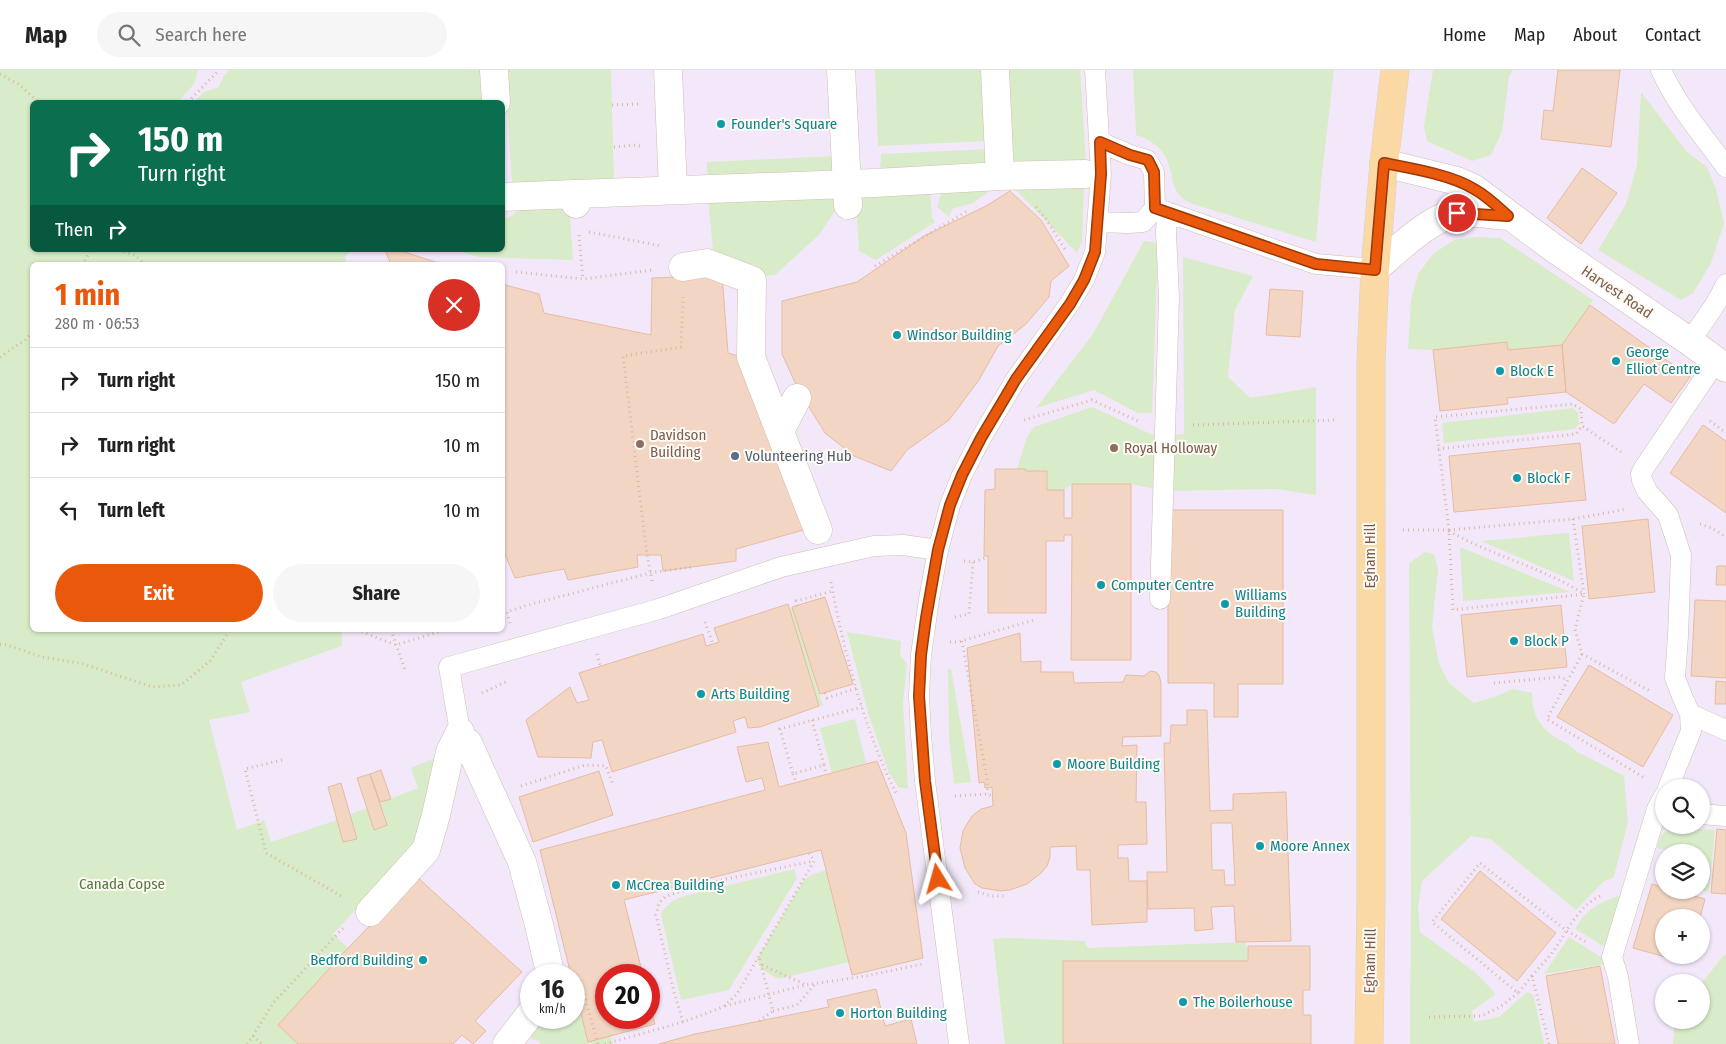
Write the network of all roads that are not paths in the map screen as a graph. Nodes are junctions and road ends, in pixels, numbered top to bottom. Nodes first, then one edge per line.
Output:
1 (494, 70) edge
2 (668, 70) edge
3 (841, 70) edge
4 (995, 70) edge
5 (1095, 70) edge
6 (1394, 70) edge
7 (1661, 70) edge
8 (496, 100) edge
9 (1100, 142) junction
10 (1384, 163) junction
11 (1726, 167) edge
12 (1093, 174) junction
13 (1000, 176) junction
14 (673, 190) junction
15 (847, 194) junction
16 (505, 197) edge
17 (1161, 210) junction
18 (1508, 216) junction
19 (1098, 222) junction
20 (677, 257) road end
21 (1375, 270) junction
22 (1726, 284) edge
23 (1689, 341) junction
24 (1721, 364) edge
25 (797, 398) dead end
26 (780, 431) junction
27 (818, 530) dead end
28 (938, 550) junction
29 (1160, 599) dead end
30 (1690, 714) junction
31 (1726, 730) edge
32 (464, 738) junction
33 (1672, 779) edge
34 (1710, 815) edge
35 (1726, 816) edge
36 (1655, 826) edge
37 (370, 912) road end
38 (548, 964) edge
39 (520, 1028) edge
40 (508, 1044) edge
41 (959, 1044) edge
42 (1369, 1044) edge
43 (1629, 1044) edge

1 - 8 street
2 - 14 street
3 - 15 street
4 - 13 street
5 - 9 lane
6 - 10 main road, Egham Hill
7 - 11 lane
9 - 12 lane
9 - 17 lane
10 - 18 street, Harvest Road
10 - 21 main road, Egham Hill
12 - 13 street
12 - 19 lane
13 - 15 street
14 - 15 street
14 - 16 street
17 - 19 lane
17 - 21 lane
17 - 29 lane
18 - 21 street
18 - 23 street, Harvest Road
19 - 28 lane
20 - 26 street
21 - 42 main road, Egham Hill
22 - 23 lane
23 - 24 street, Harvest Road
24 - 30 lane
25 - 26 street
26 - 27 street
28 - 32 lane
28 - 41 lane
30 - 31 lane
30 - 33 lane
32 - 37 street
32 - 38 street
34 - 35 lane
36 - 43 lane
39 - 40 street

